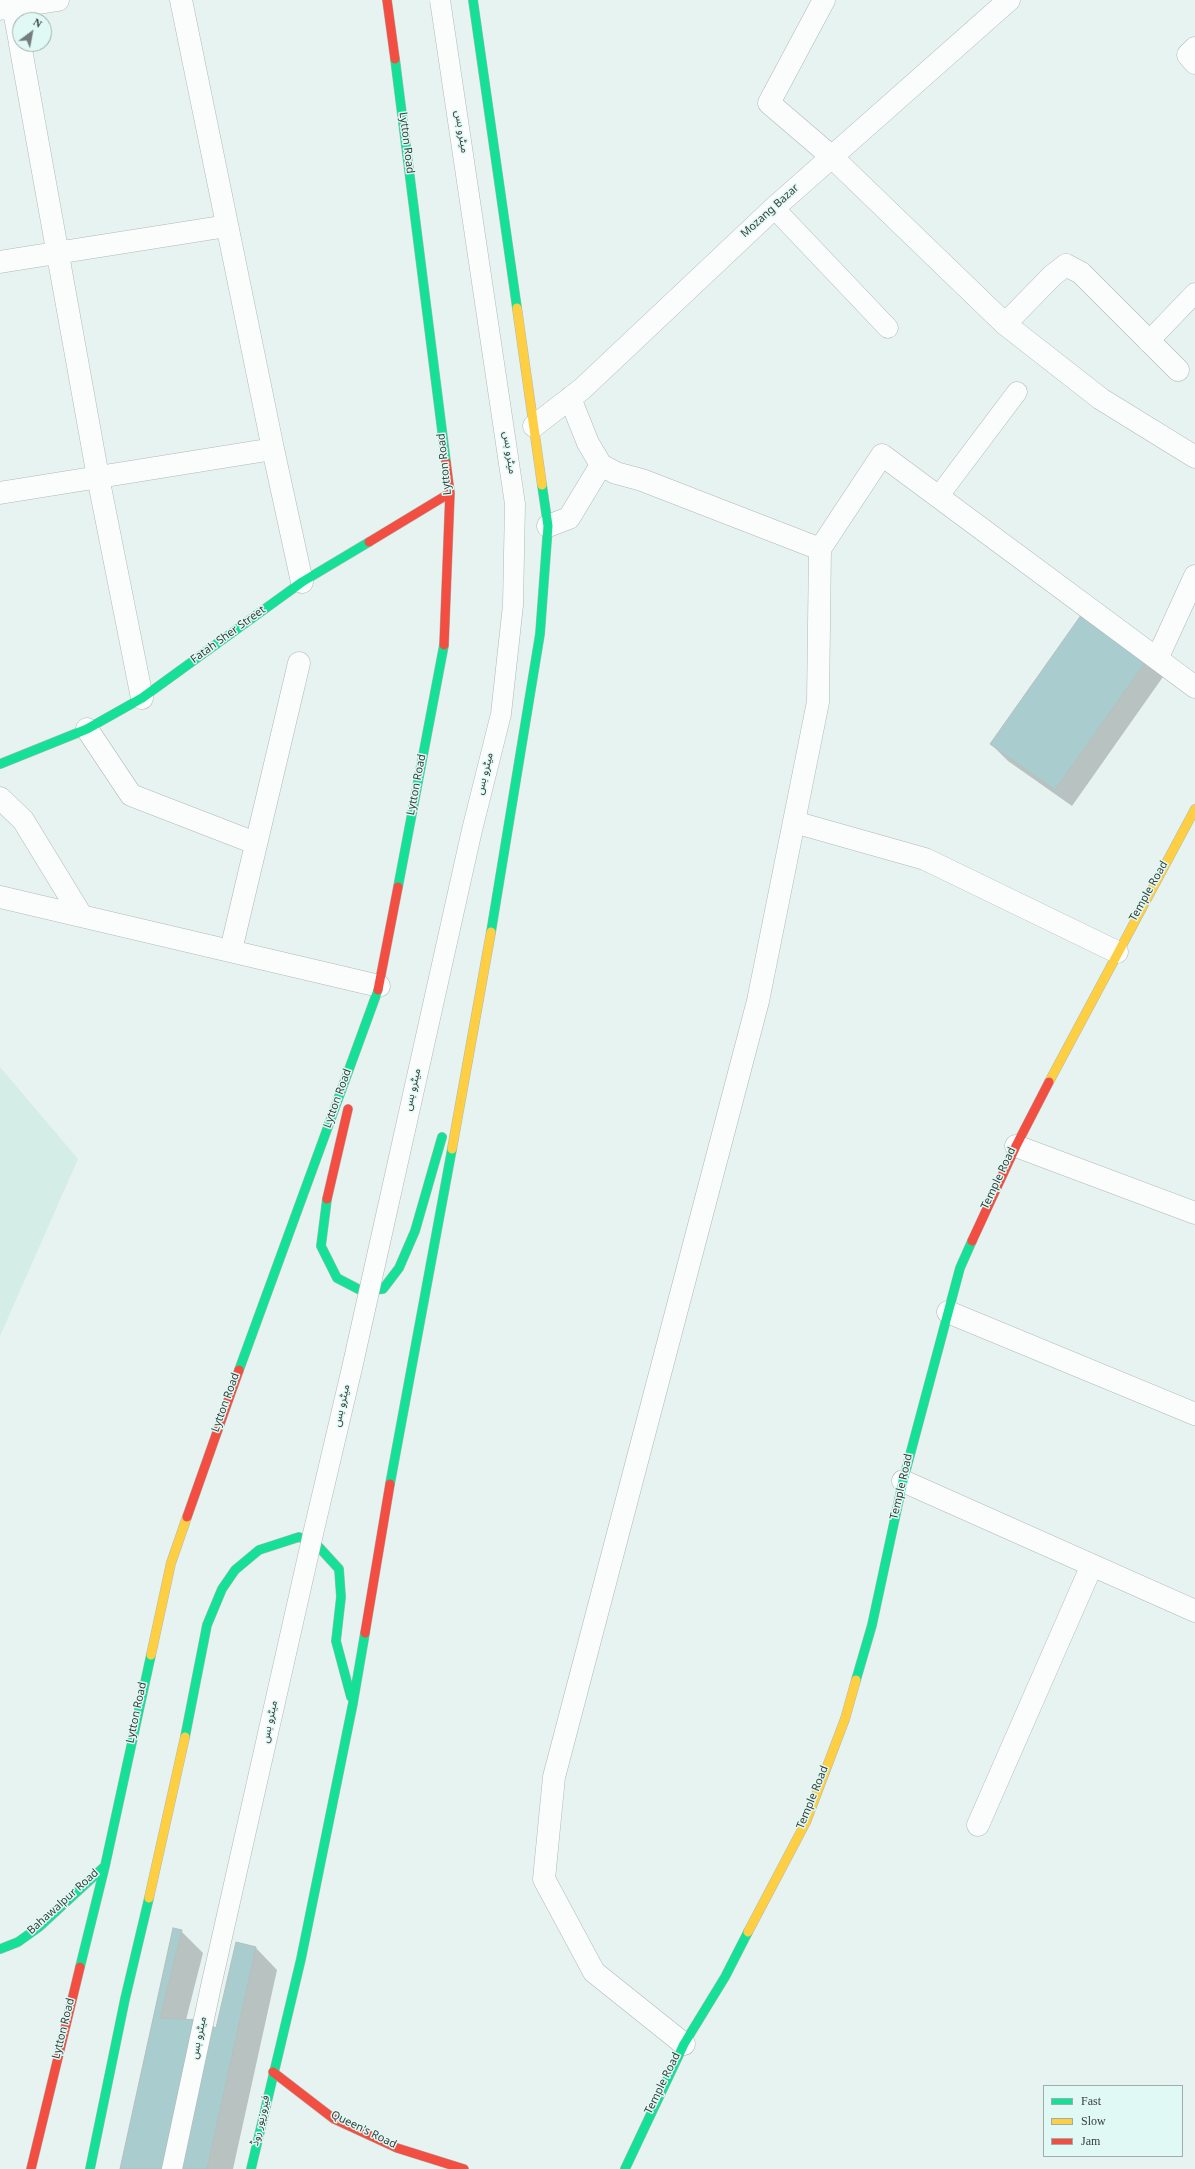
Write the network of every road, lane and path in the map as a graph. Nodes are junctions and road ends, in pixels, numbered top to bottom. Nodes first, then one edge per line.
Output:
1 (58, 0) edge
2 (181, 0) edge
3 (387, 0) edge
4 (440, 0) edge
5 (473, 0) edge
6 (824, 0) edge
7 (1009, 0) edge
8 (9, 5) edge
9 (12, 15) edge
10 (1195, 48) edge
11 (22, 52) edge
12 (1195, 63) edge
13 (832, 157) junction
14 (774, 208) junction
15 (227, 226) junction
16 (58, 253) junction
17 (0, 262) edge
18 (1195, 293) edge
19 (1005, 324) junction
20 (888, 328) dead end
21 (1148, 342) junction
22 (1178, 370) dead end
23 (1017, 392) dead end
24 (570, 398) junction
25 (534, 426) junction
26 (273, 449) junction
27 (1195, 457) edge
28 (601, 465) junction
29 (98, 477) junction
30 (0, 493) edge
31 (450, 493) junction
32 (938, 497) junction
33 (548, 526) junction
34 (820, 549) junction
35 (1195, 576) edge
36 (302, 582) junction
37 (1157, 659) junction
38 (299, 663) dead end
39 (1195, 687) edge
40 (142, 698) junction
41 (87, 729) junction
42 (0, 764) edge
43 (0, 798) edge
44 (1195, 810) edge
45 (794, 822) junction
46 (255, 843) junction
47 (0, 897) edge
48 (81, 915) junction
49 (231, 950) junction
50 (1117, 952) junction
51 (378, 991) junction
52 (478, 1012) junction
53 (356, 1078) dead end
54 (350, 1101) dead end
55 (449, 1110) dead end
56 (445, 1126) dead end
57 (1016, 1146) junction
58 (1195, 1213) edge
59 (948, 1312) junction
60 (1195, 1414) edge
61 (903, 1481) junction
62 (1092, 1565) junction
63 (1195, 1610) edge
64 (353, 1703) junction
65 (978, 1825) dead end
66 (105, 1866) junction
67 (0, 1949) edge
68 (684, 2044) junction
69 (273, 2072) junction
70 (31, 2169) edge
71 (90, 2169) edge
72 (172, 2169) edge
73 (251, 2169) edge
74 (464, 2169) edge
75 (624, 2169) edge

1 - 8 street
2 - 15 street
3 - 31 main road, Lytton Road
4 - 72 lane, میٹرو بس, bridge
5 - 25 main road
6 - 13 street
7 - 13 street, Mozang Bazar
8 - 9 street
10 - 12 street
11 - 16 street
13 - 14 street, Mozang Bazar
13 - 19 street
14 - 20 lane
14 - 24 street, Mozang Bazar
15 - 16 street
15 - 26 street
16 - 17 street
16 - 29 street
18 - 21 lane
19 - 21 street
19 - 27 street
21 - 22 street
23 - 32 lane
24 - 25 street, Mozang Bazar
24 - 28 street
25 - 33 main road
26 - 29 street
26 - 36 street
28 - 33 street
28 - 34 street
29 - 30 street
29 - 40 street
31 - 36 main road, Fatah Sher Street
31 - 51 main road, Lytton Road
32 - 34 street
32 - 37 street
33 - 52 main road
34 - 45 street
35 - 37 street
36 - 40 main road, Fatah Sher Street
37 - 39 street
38 - 46 street
40 - 41 main road, Fatah Sher Street
41 - 42 main road, Fatah Sher Street
41 - 46 street
43 - 48 street
44 - 50 main road, Temple Road
45 - 50 street
45 - 68 street
46 - 49 street
47 - 48 street
48 - 49 street
49 - 51 street
50 - 57 main road, Temple Road
51 - 53 main road
51 - 66 main road, Lytton Road
52 - 55 main road
52 - 64 main road
54 - 56 main road
57 - 58 street
57 - 59 main road, Temple Road
59 - 60 street
59 - 61 main road, Temple Road
61 - 62 street
61 - 68 main road, Temple Road
62 - 63 street
62 - 65 street
64 - 69 main road
64 - 71 main road
66 - 67 main road, Bahawalpur Road
66 - 70 main road, Lytton Road
68 - 75 main road, Temple Road
69 - 73 main road, فیروزپور روڈ
69 - 74 main road, Queen's Road

